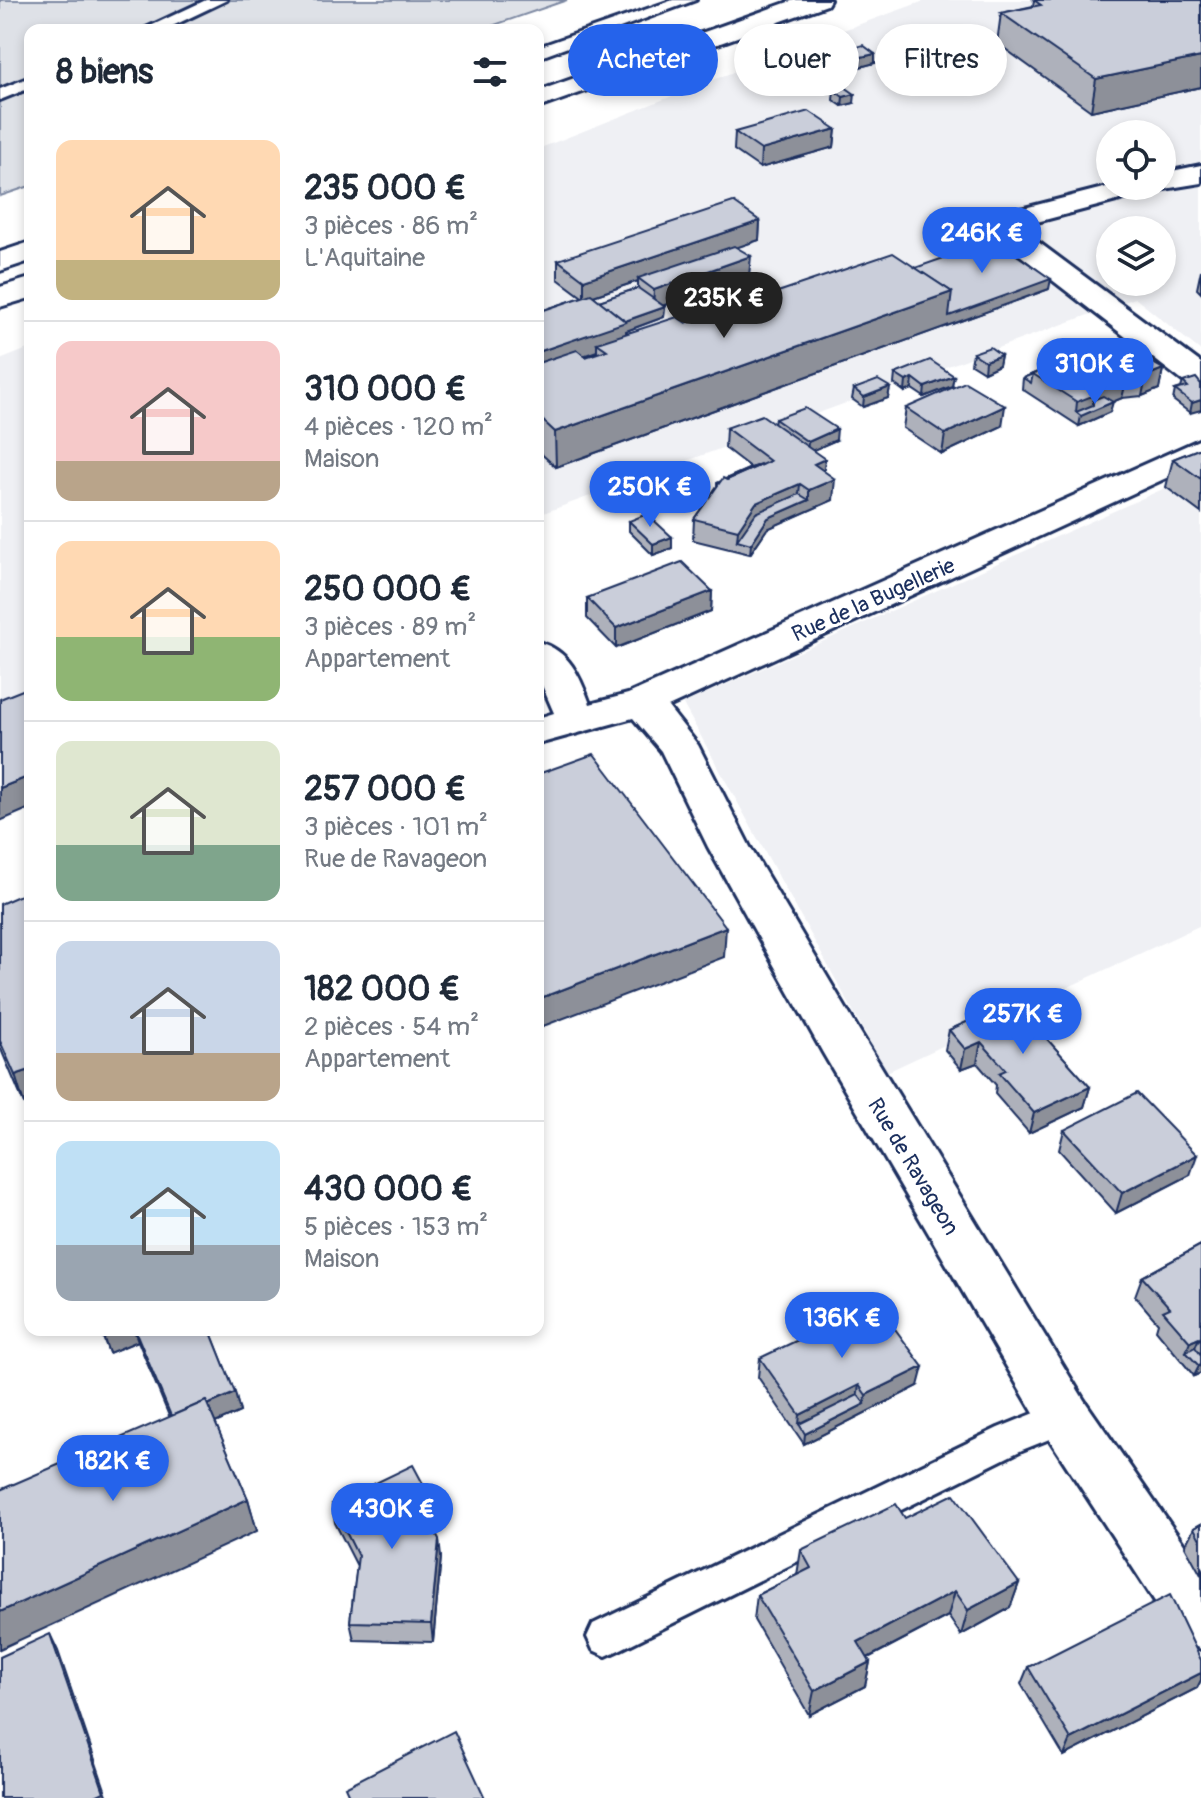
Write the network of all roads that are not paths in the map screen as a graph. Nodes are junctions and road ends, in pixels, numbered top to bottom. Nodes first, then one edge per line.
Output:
1 (219, 0) edge
2 (688, 0) edge
3 (818, 0) edge
4 (718, 5) dead end
5 (164, 24) edge
6 (544, 51) edge
7 (544, 66) edge
8 (24, 85) edge
9 (0, 95) edge
10 (544, 98) edge
11 (1201, 174) edge
12 (1176, 179) edge
13 (1096, 199) edge
14 (24, 253) edge
15 (0, 262) edge
16 (24, 289) edge
17 (0, 298) edge
18 (1201, 379) edge
19 (1201, 449) edge
20 (544, 660) edge
21 (642, 703) junction
22 (577, 721) junction
23 (544, 729) edge
24 (1065, 1417) junction
25 (1201, 1620) edge
26 (606, 1637) dead end

1 - 5 lane
2 - 6 lane
3 - 10 main road
4 - 7 main road
8 - 9 lane
11 - 12 main road
13 - 18 main road
14 - 15 main road
16 - 17 main road
19 - 21 main road, Rue de la Bugellerie
20 - 22 main road
21 - 22 main road, Rue de la Bugellerie
21 - 24 main road, Rue de Ravageon
22 - 23 main road, Rue de la Bugellerie
24 - 25 main road, Rue de Ravageon
24 - 26 lane

